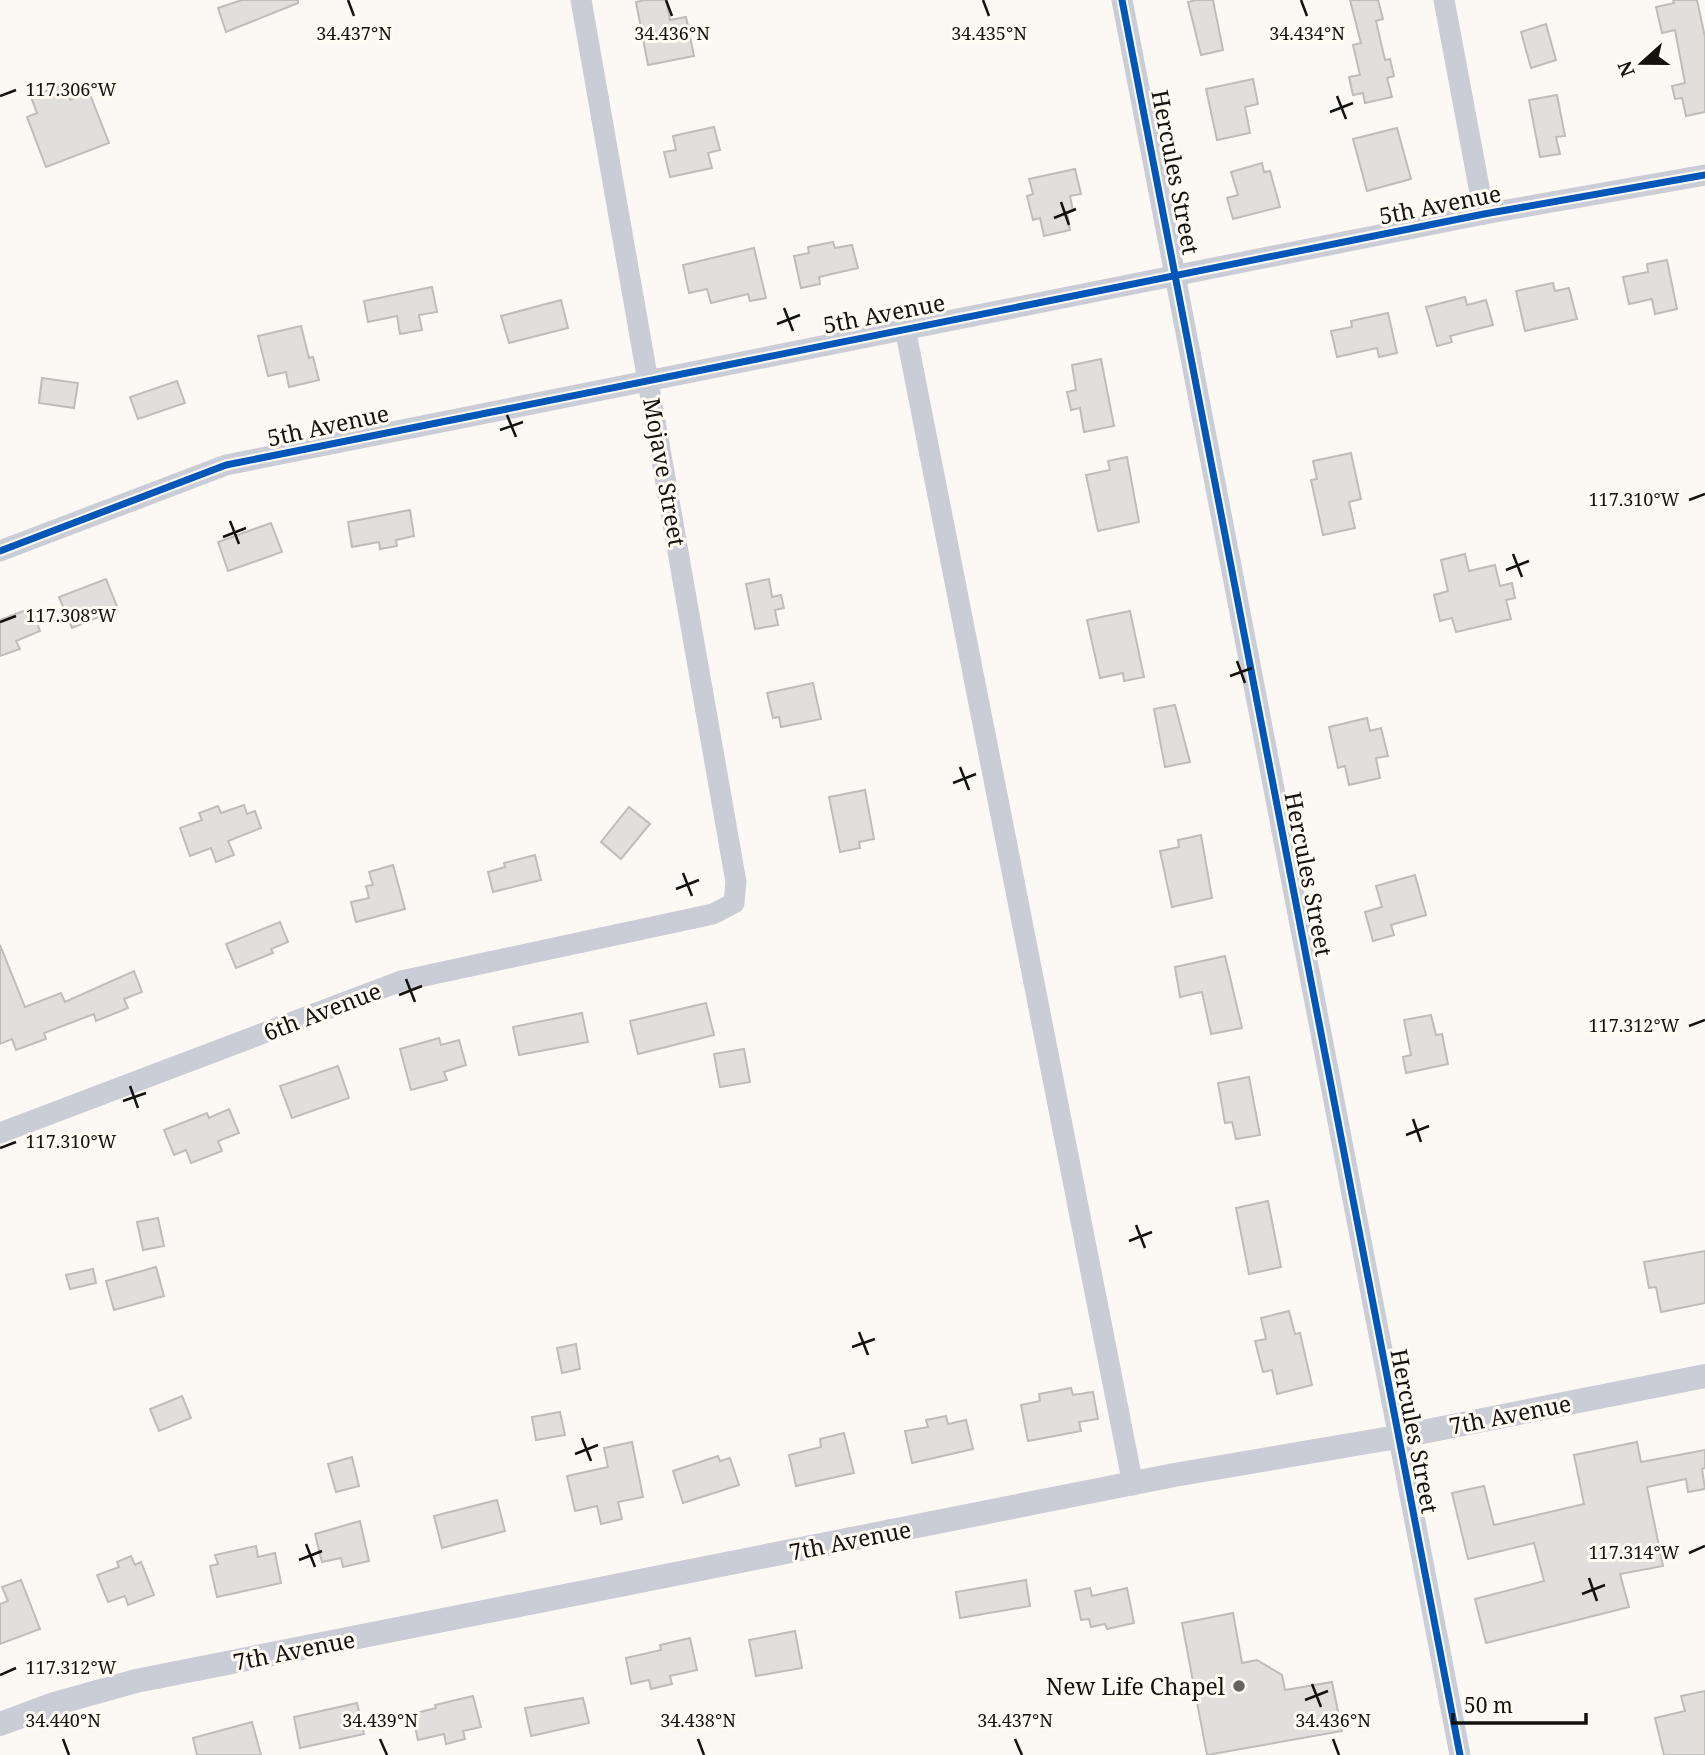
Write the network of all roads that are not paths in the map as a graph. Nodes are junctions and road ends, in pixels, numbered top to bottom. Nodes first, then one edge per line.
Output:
1 (581, 0) edge
2 (1122, 0) edge
3 (1444, 0) edge
4 (1705, 175) edge
5 (1484, 214) junction
6 (1177, 276) junction
7 (905, 328) junction
8 (649, 379) junction
9 (0, 551) edge
10 (734, 903) joint
11 (0, 1133) edge
12 (1705, 1376) edge
13 (1397, 1437) junction
14 (1133, 1485) junction
15 (0, 1724) edge
16 (1460, 1755) edge

1 - 8 street, Mojave Street
2 - 6 street, Hercules Street
3 - 5 street
4 - 5 street, 5th Avenue
5 - 6 street, 5th Avenue
6 - 7 street, 5th Avenue
6 - 13 street, Hercules Street
7 - 8 street, 5th Avenue
7 - 14 street
8 - 9 street, 5th Avenue
8 - 10 street, Mojave Street
10 - 11 street, 6th Avenue
12 - 13 street, 7th Avenue
13 - 14 street, 7th Avenue
13 - 16 street, Hercules Street
14 - 15 street, 7th Avenue

